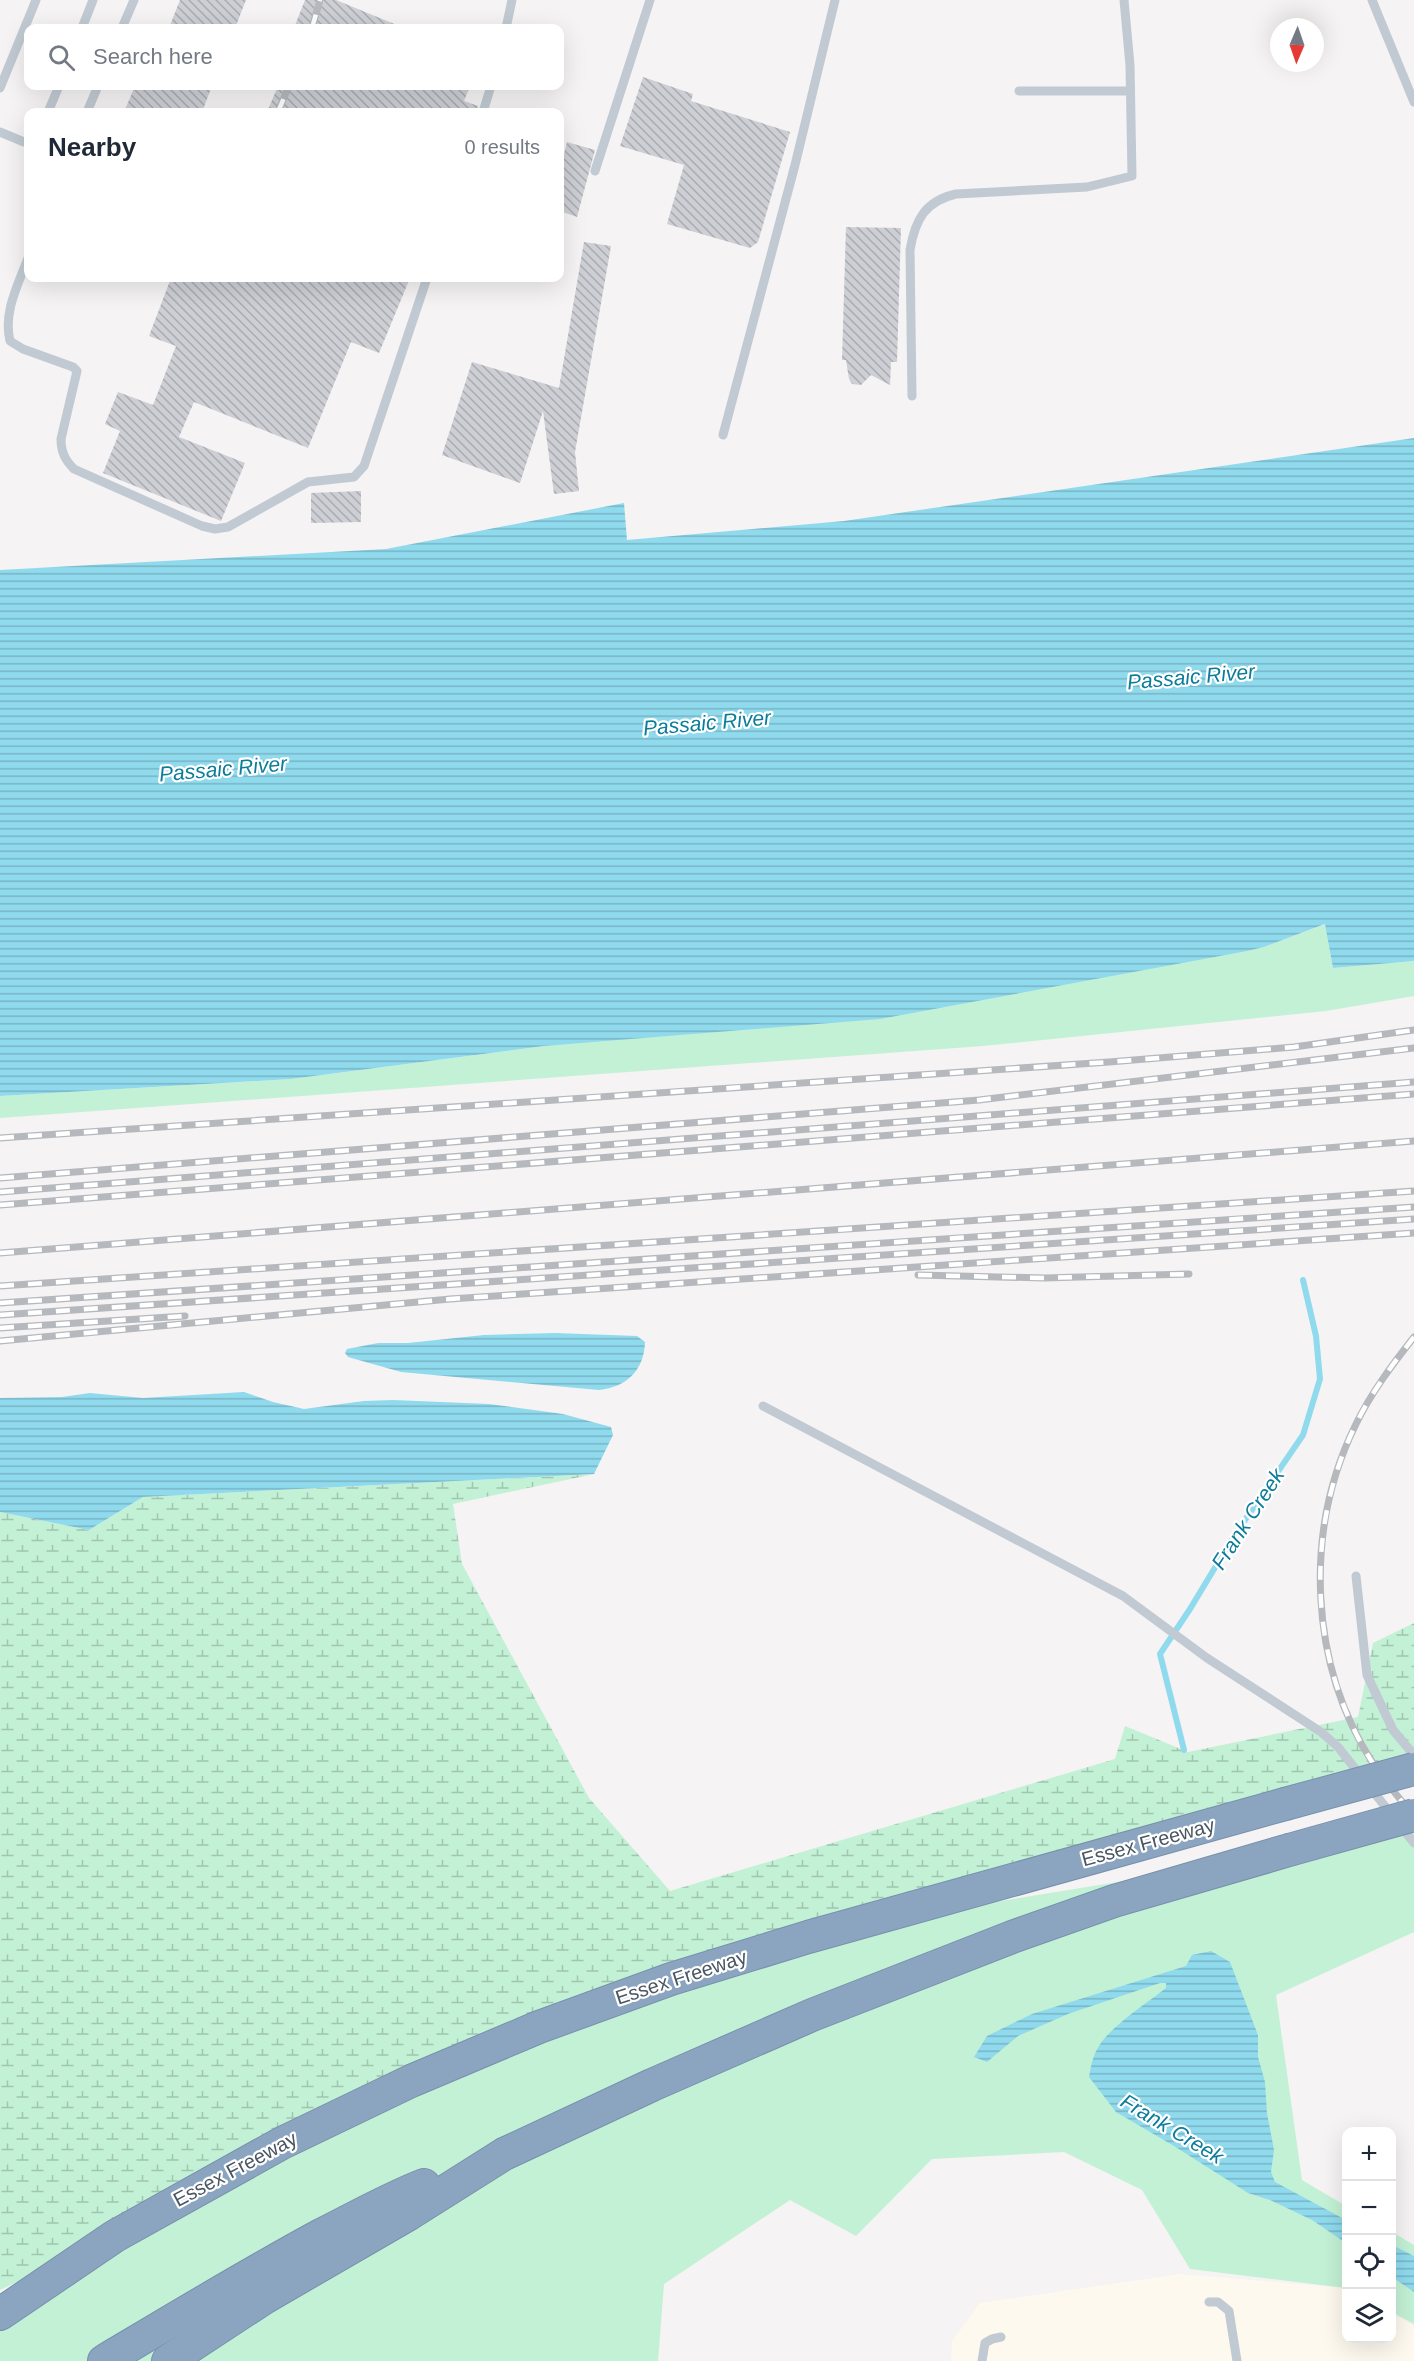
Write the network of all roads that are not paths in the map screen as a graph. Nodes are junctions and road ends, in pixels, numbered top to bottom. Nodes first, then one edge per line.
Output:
1 (36, 0) edge
2 (93, 0) edge
3 (134, 0) edge
4 (512, 0) edge
5 (650, 0) edge
6 (835, 0) edge
7 (1125, 0) edge
8 (1372, 0) edge
9 (26, 24) edge
10 (84, 24) edge
11 (124, 24) edge
12 (507, 24) edge
13 (24, 29) edge
14 (0, 88) edge
15 (57, 90) edge
16 (96, 90) edge
17 (490, 90) edge
18 (1019, 91) dead end
19 (1130, 91) junction
20 (1414, 102) edge
21 (50, 108) edge
22 (89, 108) edge
23 (484, 108) edge
24 (0, 132) edge
25 (24, 142) edge
26 (595, 171) dead end
27 (24, 269) edge
28 (426, 282) edge
29 (912, 396) dead end
30 (723, 435) dead end
31 (763, 1406) dead end
32 (1356, 1576) dead end
33 (1414, 1755) edge
34 (1414, 1769) edge
35 (1414, 1815) edge
36 (1414, 1843) edge
37 (504, 2154) junction
38 (115, 2236) junction
39 (0, 2290) edge
40 (264, 2298) junction
41 (1209, 2302) dead end
42 (0, 2314) edge
43 (1001, 2337) dead end
44 (104, 2361) edge
45 (168, 2361) edge
46 (195, 2361) edge
47 (982, 2361) edge
48 (1237, 2361) edge

1 - 9 lane
2 - 10 lane
3 - 11 lane
4 - 12 lane
5 - 26 lane
6 - 30 lane
7 - 19 lane
8 - 20 lane
13 - 14 lane
15 - 21 lane
16 - 22 lane
17 - 23 lane
18 - 19 lane
19 - 29 lane
24 - 25 lane
27 - 28 lane
31 - 36 lane
32 - 33 lane
34 - 38 highway, Essex Freeway, bridge
35 - 37 highway, bridge
37 - 40 highway
37 - 44 highway
38 - 39 highway
38 - 42 highway, Essex Freeway
40 - 45 highway
40 - 46 highway
41 - 48 lane
43 - 47 lane

